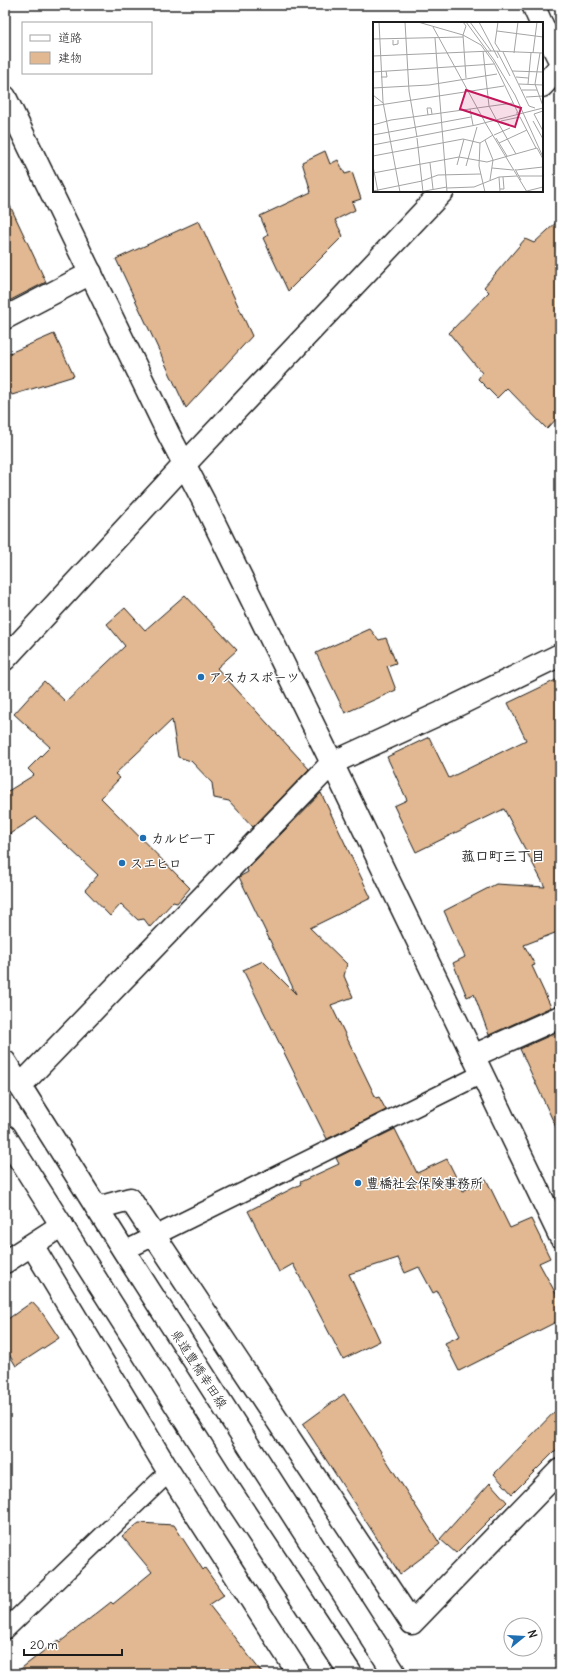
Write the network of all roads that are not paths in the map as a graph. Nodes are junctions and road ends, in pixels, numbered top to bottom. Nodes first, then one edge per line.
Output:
1 (533, 5) edge
2 (541, 22) edge
3 (543, 26) edge
4 (560, 61) edge
5 (560, 67) edge
6 (543, 85) edge
7 (5, 97) edge
8 (442, 192) edge
9 (91, 273) junction
10 (5, 318) edge
11 (184, 465) junction
12 (560, 655) edge
13 (5, 659) edge
14 (332, 763) junction
15 (560, 1017) edge
16 (5, 1062) edge
17 (478, 1065) junction
18 (20, 1086) junction
19 (5, 1136) edge
20 (97, 1208) junction
21 (62, 1225) junction
22 (154, 1236) junction
23 (560, 1236) edge
24 (32, 1245) junction
25 (124, 1251) junction
26 (5, 1262) edge
27 (560, 1470) edge
28 (169, 1472) junction
29 (5, 1630) edge
30 (299, 1674) edge
31 (351, 1674) edge
32 (395, 1674) edge

1 - 2 street
3 - 4 street
5 - 6 street
7 - 9 street
8 - 11 street
9 - 10 street
9 - 11 street
11 - 13 street
11 - 14 street
12 - 14 street
14 - 17 street
14 - 18 street
15 - 17 street
16 - 18 street, 県道豊橋幸田線
17 - 22 lane
17 - 23 street
18 - 20 street, 県道豊橋幸田線
19 - 21 street
20 - 22 street
20 - 25 street, 県道豊橋幸田線
21 - 24 street
21 - 31 street
22 - 25 lane
22 - 27 street
24 - 26 street
24 - 28 street
25 - 32 street, 県道豊橋幸田線
28 - 29 lane
28 - 30 street

